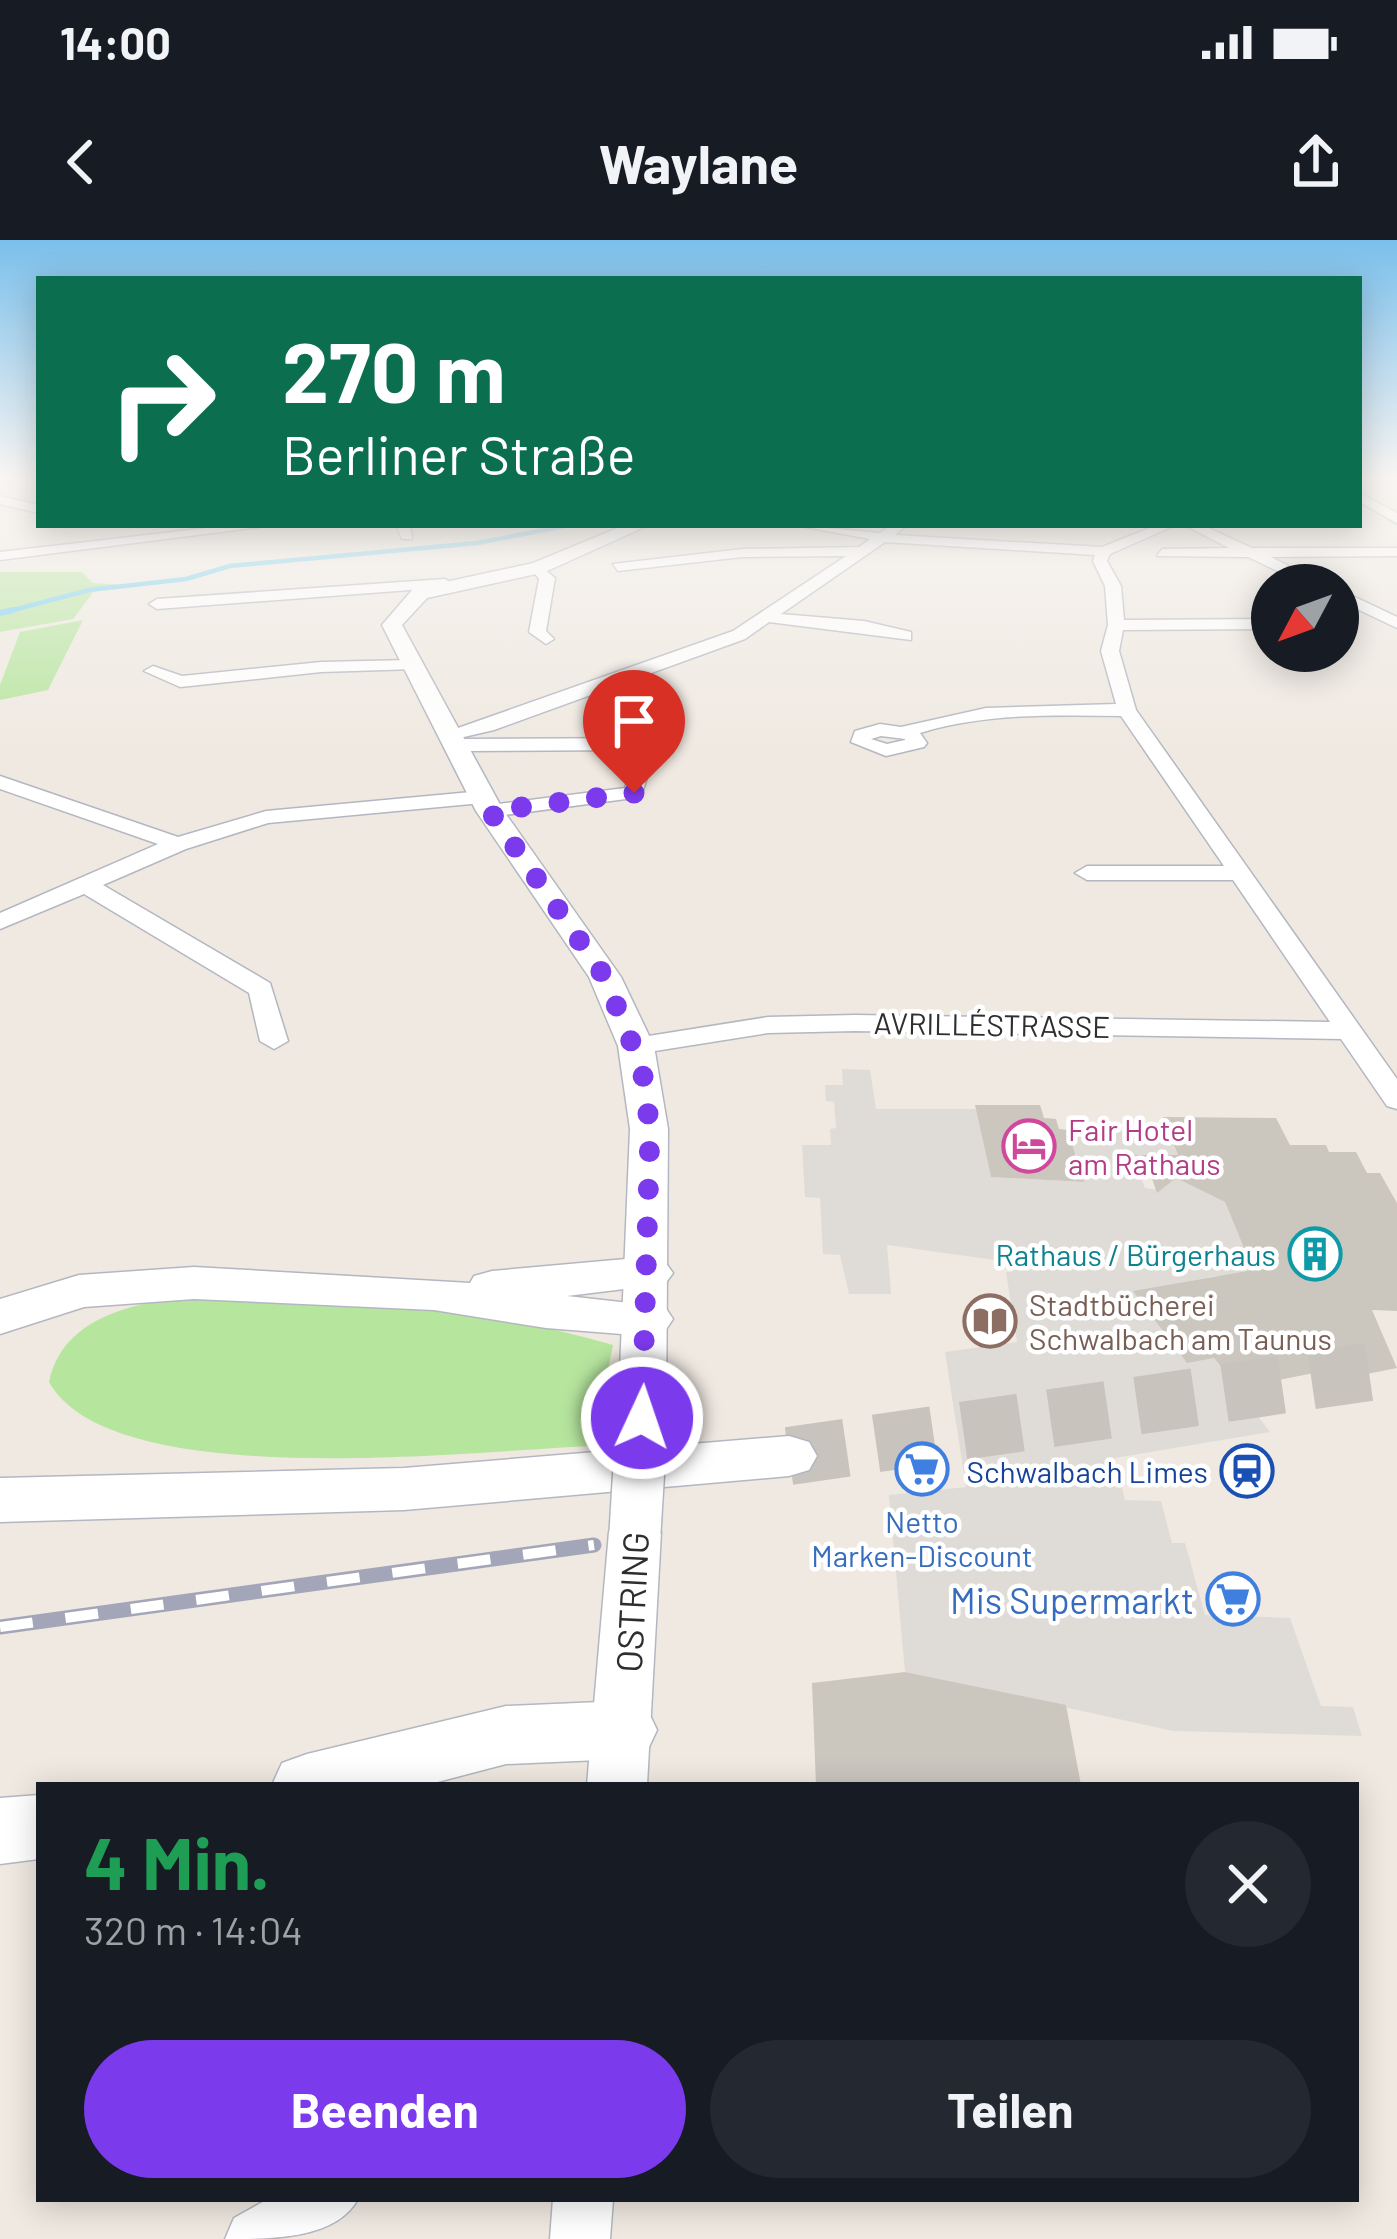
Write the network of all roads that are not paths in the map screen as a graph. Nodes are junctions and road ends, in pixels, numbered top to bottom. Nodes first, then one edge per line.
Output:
1 (840, 567) edge
2 (1103, 567) edge
3 (538, 568) joint
4 (446, 584) junction
5 (157, 604) dead end
6 (1359, 604) edge
7 (765, 617) junction
8 (1397, 623) edge
9 (1251, 624) edge
10 (1116, 625) junction
11 (905, 636) dead end
12 (546, 640) dead end
13 (410, 664) junction
14 (152, 671) dead end
15 (1127, 710) junction
16 (905, 732) dead end
17 (454, 740) junction
18 (0, 782) edge
19 (486, 804) junction
20 (178, 844) junction
21 (1087, 873) dead end
22 (1236, 873) junction
23 (84, 884) junction
24 (0, 922) edge
25 (1349, 1031) junction
26 (274, 1041) dead end
27 (636, 1046) junction
28 (1397, 1100) edge
29 (647, 1296) junction
30 (6, 1316) edge
31 (789, 1456) tunnel mouth
32 (0, 1471) edge
33 (88, 1495) junction
34 (0, 1500) edge
35 (620, 1758) edge
36 (319, 1782) edge
37 (36, 1827) edge
38 (0, 1832) edge
39 (323, 2202) edge
40 (583, 2202) edge
41 (255, 2239) edge
42 (580, 2239) edge

1 - 7 street
2 - 10 street
3 - 4 street
3 - 12 street
4 - 5 street
4 - 13 street
6 - 8 street
7 - 11 street
7 - 17 street
9 - 10 street
10 - 15 street
13 - 14 street
13 - 17 street, OSTRING
15 - 16 street
15 - 22 street
17 - 19 street, OSTRING
17 - 19 street
18 - 20 street
19 - 20 street
19 - 27 street, OSTRING
20 - 23 street
21 - 22 street
22 - 25 street
23 - 24 street
23 - 26 street
25 - 27 street, AVRILLÉSTRASSE
25 - 28 street
27 - 29 street, OSTRING
29 - 30 main road
29 - 35 street, OSTRING, bridge
31 - 33 main road
32 - 33 main road
33 - 34 main road
35 - 36 main road
37 - 38 main road
39 - 41 street
40 - 42 street

